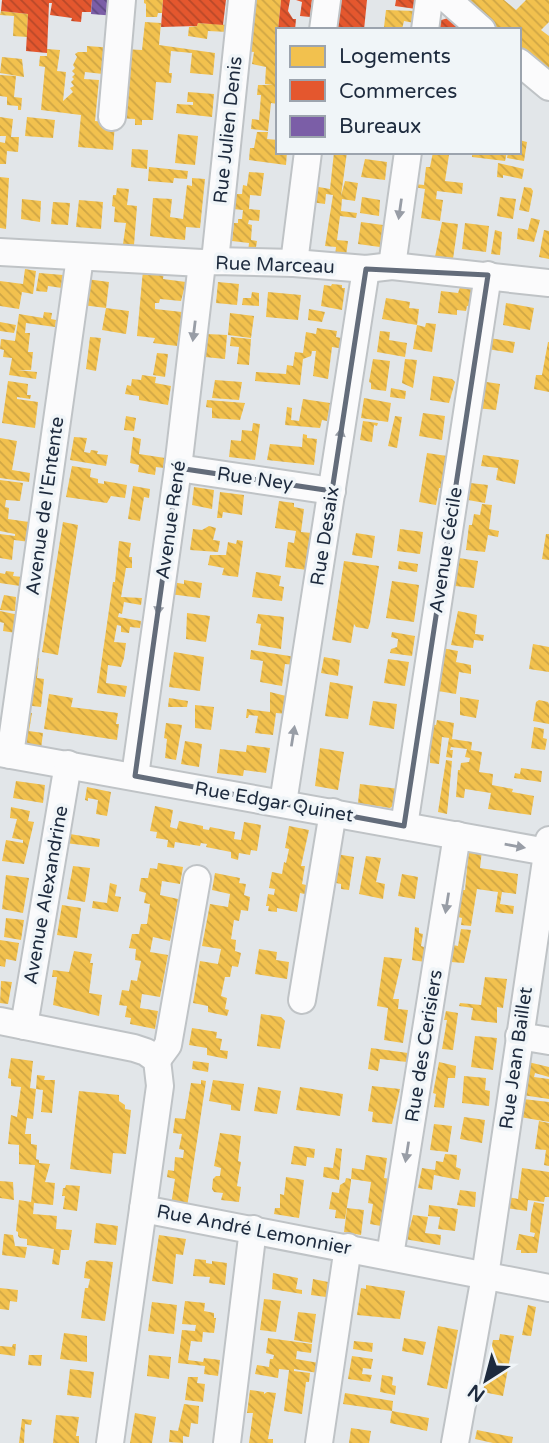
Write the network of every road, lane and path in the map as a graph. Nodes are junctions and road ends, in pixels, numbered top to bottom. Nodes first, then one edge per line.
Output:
1 (122, 0) edge
2 (242, 0) edge
3 (327, 0) edge
4 (429, 0) edge
5 (448, 0) edge
6 (323, 28) edge
7 (425, 28) edge
8 (480, 28) edge
9 (521, 64) edge
10 (549, 87) edge
11 (112, 117) dead end
12 (308, 154) edge
13 (408, 154) edge
14 (0, 252) edge
15 (80, 257) junction
16 (208, 262) junction
17 (294, 263) junction
18 (392, 266) junction
19 (366, 269) junction
20 (488, 275) junction
21 (549, 283) edge
22 (178, 468) junction
23 (332, 491) junction
24 (5, 754) edge
25 (68, 764) junction
26 (135, 776) junction
27 (283, 803) junction
28 (333, 812) junction
29 (404, 826) junction
30 (457, 835) junction
31 (548, 846) edge
32 (197, 879) dead end
33 (302, 1000) dead end
34 (12, 1023) edge
35 (519, 1036) junction
36 (549, 1041) edge
37 (157, 1060) junction
38 (143, 1209) junction
39 (253, 1229) junction
40 (348, 1247) junction
41 (390, 1256) junction
42 (485, 1276) junction
43 (549, 1288) edge
44 (110, 1443) edge
45 (227, 1443) edge
46 (319, 1443) edge
47 (455, 1443) edge

1 - 11 street
2 - 16 street, Rue Julien Denis
3 - 6 street
4 - 7 street
5 - 8 street
9 - 10 street
12 - 17 street
13 -> 18 street
14 - 15 street, Rue Marceau
15 - 16 street, Rue Marceau
15 - 24 street, Avenue de l'Entente
16 - 17 street, Rue Marceau
16 -> 22 street, Avenue René
17 - 19 street, Rue Marceau
18 - 19 street, Rue Marceau
18 - 20 street, Rue Marceau
23 -> 19 street, Rue Desaix
20 - 21 street, Rue Marceau
20 - 29 street, Avenue Cécile
22 - 23 street, Rue Ney
22 -> 26 street, Avenue René
27 -> 23 street, Rue Desaix
24 - 25 street, Rue Edgar Quinet
25 - 26 street, Rue Edgar Quinet
25 - 34 street, Avenue Alexandrine
26 - 27 street, Rue Edgar Quinet
27 - 28 street, Rue Edgar Quinet
28 - 29 street, Rue Edgar Quinet
28 - 33 street
29 - 30 street, Rue Edgar Quinet
30 -> 31 street, Rue Edgar Quinet
30 -> 41 street, Rue des Cerisiers
31 - 35 street, Rue Jean Baillet
32 - 37 street
34 - 37 street
35 - 36 street
35 - 42 street, Rue Jean Baillet
37 - 38 street, Rue André Lemonnier
38 - 39 street, Rue André Lemonnier
38 - 44 street
39 - 40 street, Rue André Lemonnier
39 - 45 street
40 - 41 street, Rue André Lemonnier
40 - 46 street
41 - 42 street, Rue André Lemonnier
42 - 43 street, Rue André Lemonnier
42 - 47 street, Rue Jean Baillet

